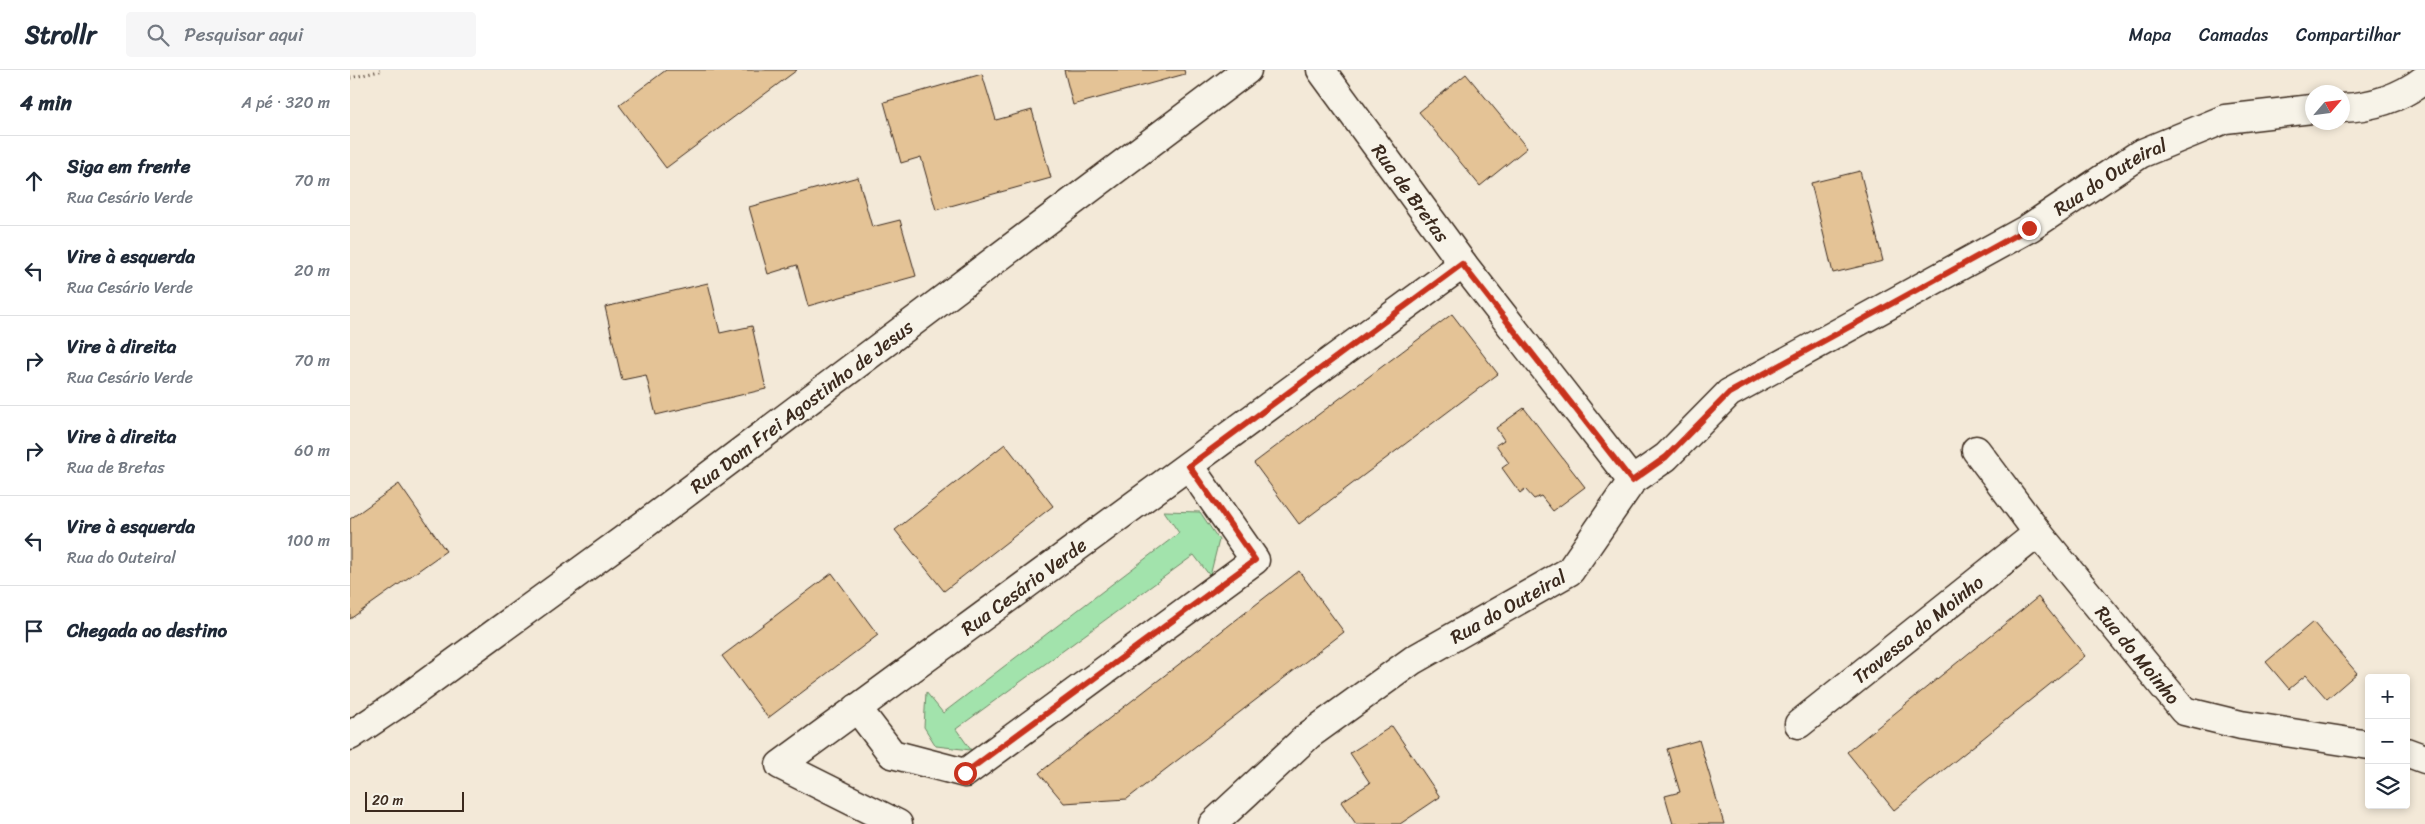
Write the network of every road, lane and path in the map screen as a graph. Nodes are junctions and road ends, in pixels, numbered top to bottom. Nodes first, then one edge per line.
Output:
1 (384, 70) edge
2 (1246, 70) edge
3 (1321, 70) edge
4 (350, 78) edge
5 (2425, 79) edge
6 (2350, 108) edge
7 (2305, 110) edge
8 (1462, 264) junction
9 (1976, 450) dead end
10 (1189, 466) junction
11 (1632, 481) junction
12 (2038, 533) junction
13 (857, 708) junction
14 (1799, 724) dead end
15 (350, 736) edge
16 (2365, 744) edge
17 (2410, 753) edge
18 (2425, 759) edge
19 (898, 824) edge
20 (1213, 824) edge

1 - 4 path
2 - 15 street, Rua Dom Frei Agostinho de Jesus
3 - 8 street, Rua de Bretas
5 - 6 street
7 - 11 street, Rua do Outeiral
8 - 10 street, Rua Cesário Verde
8 - 11 street, Rua de Bretas
9 - 12 street, Rua do Moinho
10 - 13 street, Rua Cesário Verde
10 - 13 street
11 - 20 street, Rua do Outeiral
12 - 14 street, Travessa do Moinho
12 - 16 street, Rua do Moinho
13 - 19 street, Rua Cesário Verde
17 - 18 street

